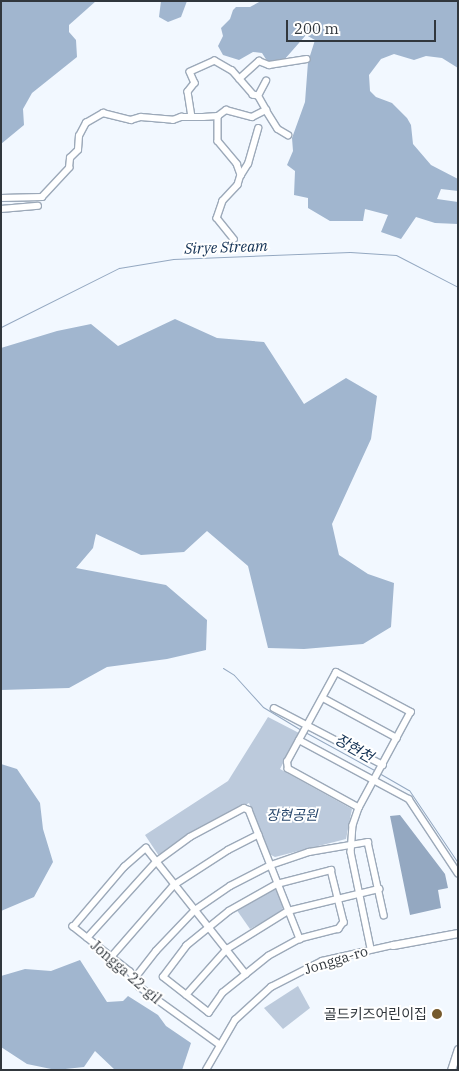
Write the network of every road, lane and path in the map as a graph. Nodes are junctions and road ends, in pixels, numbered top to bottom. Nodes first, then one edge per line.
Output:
1 (307, 59) dead end
2 (239, 79) junction
3 (266, 81) dead end
4 (258, 96) junction
5 (266, 110) junction
6 (192, 116) junction
7 (218, 116) junction
8 (258, 128) dead end
9 (288, 135) dead end
10 (241, 175) junction
11 (1, 198) edge
12 (38, 206) dead end
13 (1, 209) edge
14 (234, 239) dead end
15 (323, 698) junction
16 (274, 708) dead end
17 (307, 725) junction
18 (397, 738) junction
19 (300, 739) junction
20 (382, 766) junction
21 (375, 780) junction
22 (359, 808) junction
23 (258, 835) junction
24 (350, 843) junction
25 (156, 862) junction
26 (271, 865) junction
27 (458, 873) edge
28 (277, 884) junction
29 (174, 885) junction
30 (379, 889) junction
31 (359, 894) junction
32 (338, 897) junction
33 (195, 910) junction
34 (288, 912) junction
35 (384, 915) dead end
36 (208, 926) junction
37 (458, 933) edge
38 (87, 938) junction
39 (300, 939) junction
40 (392, 945) joint
41 (227, 949) junction
42 (371, 949) junction
43 (112, 956) junction
44 (246, 974) junction
45 (135, 978) junction
46 (186, 995) junction
47 (218, 1044) junction
48 (458, 1049) edge
49 (206, 1070) edge
50 (451, 1070) edge

1 - 2 street
2 - 4 street
2 - 6 street
3 - 4 street
4 - 5 street
5 - 7 street
5 - 9 street
6 - 7 street
6 - 11 street
7 - 10 street
8 - 10 street
10 - 14 street
12 - 13 street
15 - 17 street
15 - 18 street
15 - 18 street
16 - 17 street
17 - 19 street
17 - 20 street
18 - 20 street
19 - 21 street
19 - 22 street
20 - 21 street
21 - 22 street
21 - 27 street
22 - 24 street
23 - 25 street
23 - 26 street
23 - 29 street
24 - 26 street
24 - 30 street
24 - 31 street
25 - 29 street
25 - 38 street
25 - 38 street, Jongga 22-gil
26 - 28 street
26 - 33 street
28 - 32 street
28 - 34 street
28 - 36 street
29 - 33 street
29 - 43 street
30 - 31 street
30 - 35 street
31 - 32 street
31 - 42 street
32 - 34 street
32 - 39 street
33 - 36 street
33 - 45 street
34 - 39 street
34 - 41 street
36 - 41 street
36 - 46 street
37 - 40 main road
38 - 43 street, Jongga 22-gil
39 - 44 street
40 - 42 street, Jongga-ro
41 - 44 street
41 - 46 street
42 - 47 street, Jongga-ro
43 - 45 street, Jongga 22-gil
44 - 46 street
45 - 47 street, Jongga 22-gil
47 - 49 street, Jongga-ro
48 - 50 main road

